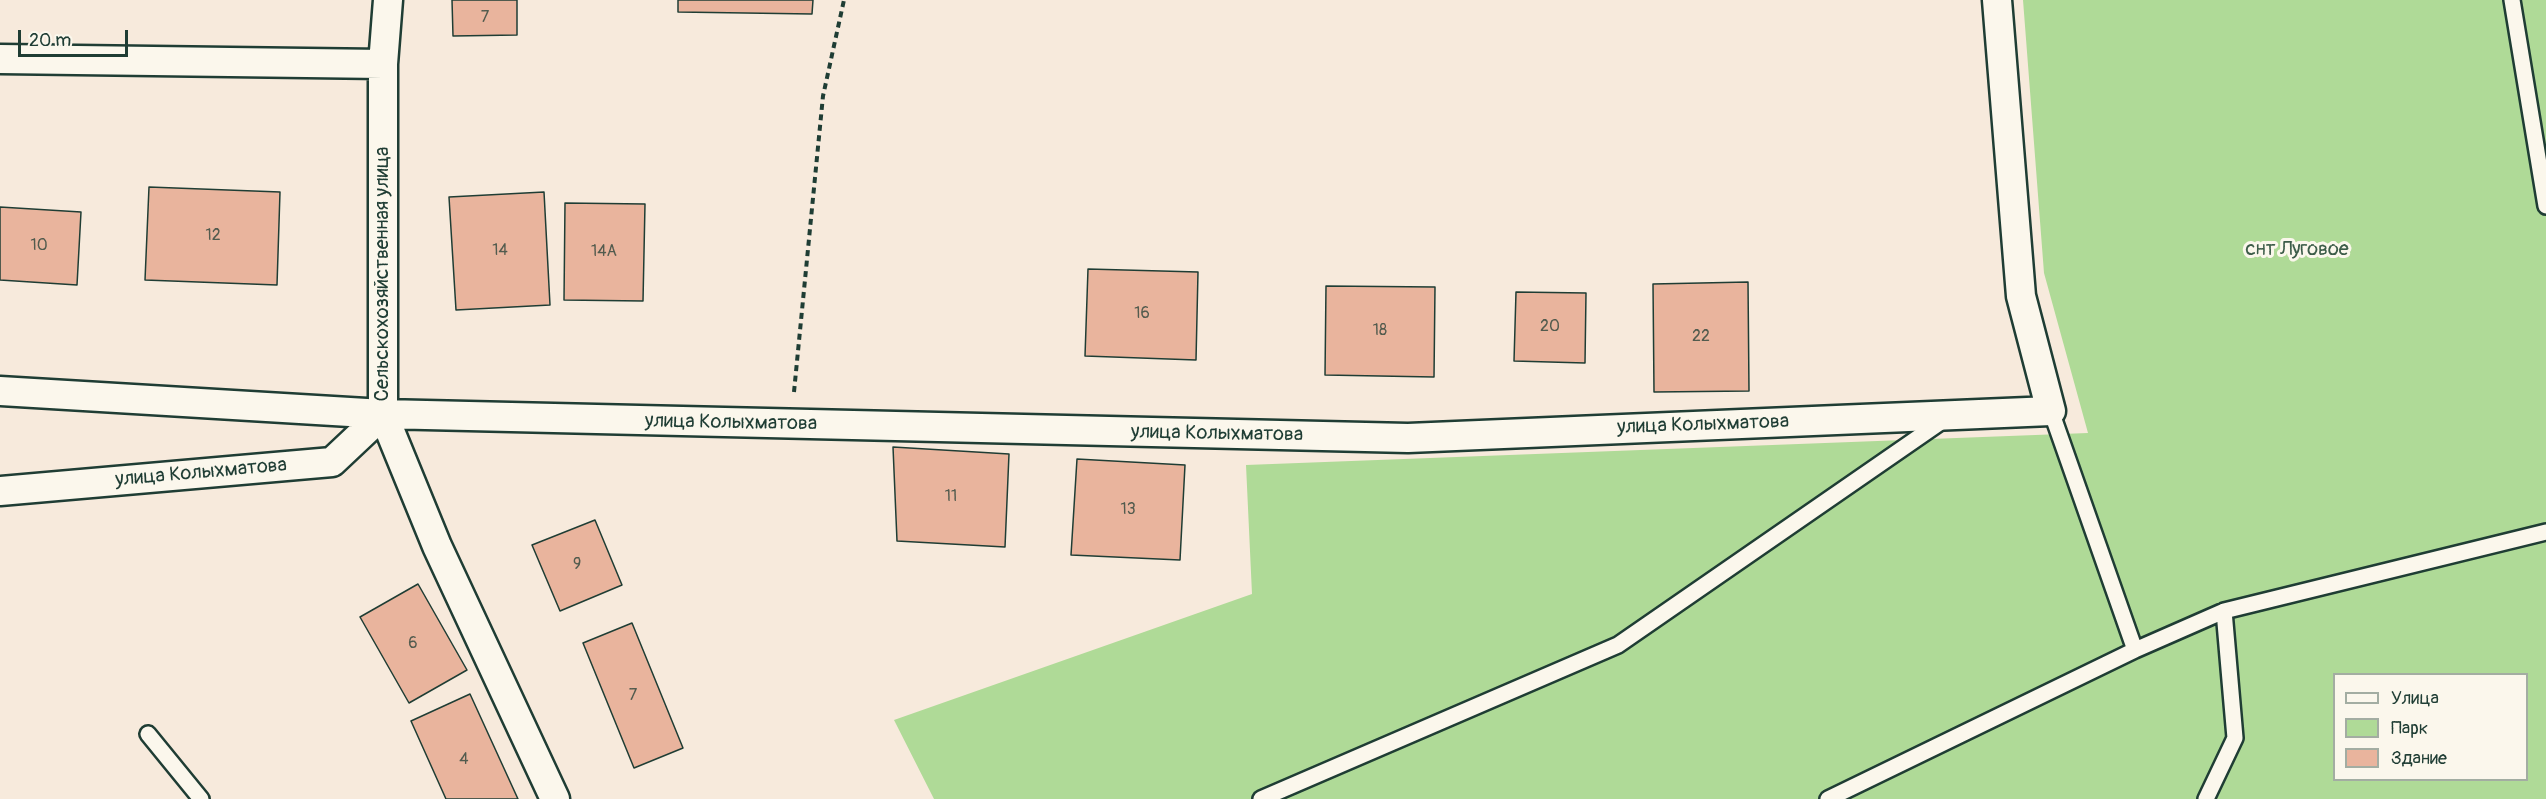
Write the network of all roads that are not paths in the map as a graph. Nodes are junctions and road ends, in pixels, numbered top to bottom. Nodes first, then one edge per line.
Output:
1 (388, 0) edge
2 (1997, 0) edge
3 (2512, 0) edge
4 (0, 58) edge
5 (384, 64) junction
6 (2546, 206) edge
7 (0, 391) edge
8 (2051, 411) junction
9 (384, 414) junction
10 (1951, 415) junction
11 (0, 491) edge
12 (2546, 532) edge
13 (2224, 611) junction
14 (2135, 650) junction
15 (148, 734) dead end
16 (201, 799) edge
17 (555, 799) edge
18 (1261, 799) edge
19 (1828, 799) edge
20 (2206, 799) edge

1 - 5 street, Сельскохозяйственная улица
2 - 8 street
3 - 6 lane
4 - 5 street
5 - 9 street, Сельскохозяйственная улица
7 - 9 street, улица Колыхматова
8 - 10 street, улица Колыхматова
8 - 14 lane
9 - 10 street, улица Колыхматова
9 - 11 street, улица Колыхматова
9 - 17 street, Сельскохозяйственная улица
10 - 18 lane
12 - 13 lane
13 - 14 lane
13 - 20 lane
14 - 19 lane
15 - 16 lane

